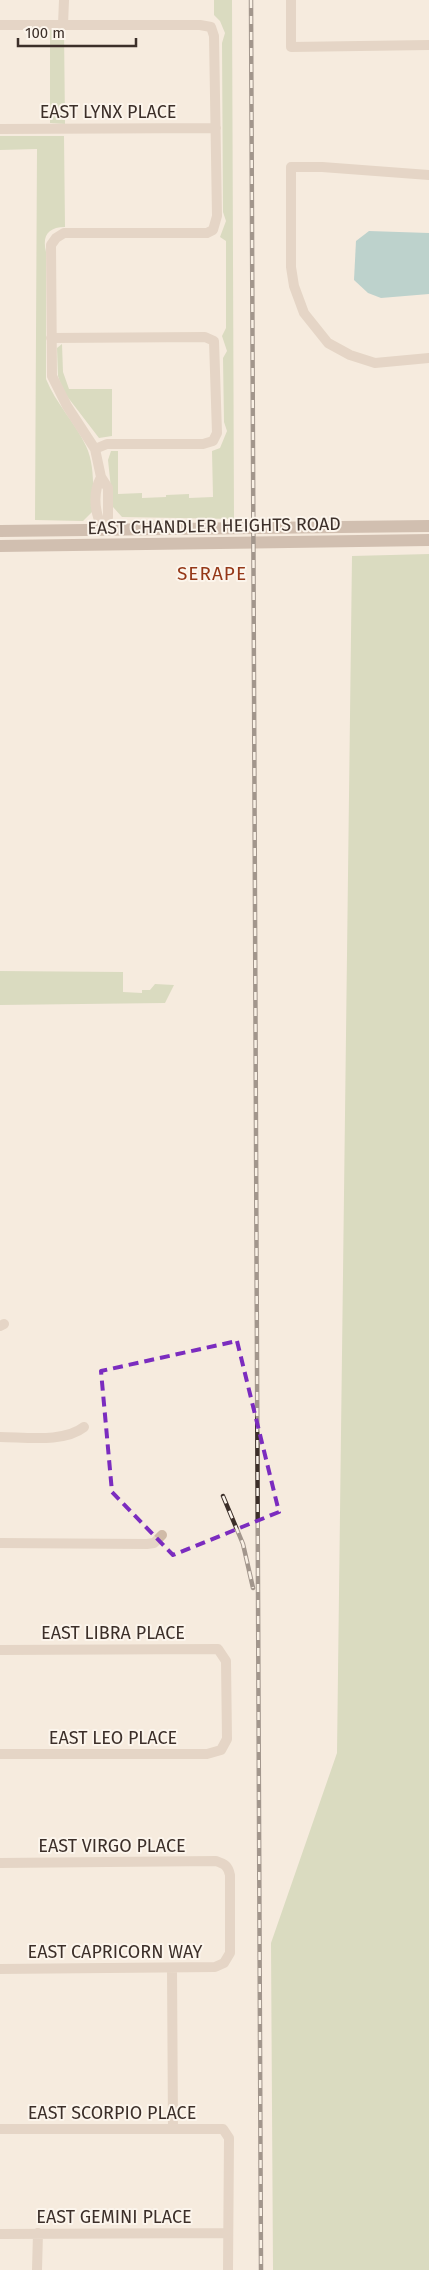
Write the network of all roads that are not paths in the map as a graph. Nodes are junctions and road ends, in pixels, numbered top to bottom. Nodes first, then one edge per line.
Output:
1 (64, 0) edge
2 (291, 0) edge
3 (0, 25) edge
4 (63, 25) junction
5 (429, 45) edge
6 (216, 128) junction
7 (0, 129) edge
8 (429, 175) edge
9 (51, 338) junction
10 (429, 358) edge
11 (96, 449) junction
12 (429, 526) edge
13 (292, 528) junction
14 (103, 530) junction
15 (0, 531) edge
16 (429, 540) edge
17 (292, 542) junction
18 (0, 546) edge
19 (84, 1428) dead end
20 (0, 1437) edge
21 (162, 1535) dead end
22 (0, 1543) edge
23 (0, 1650) edge
24 (223, 1747) joint
25 (0, 1754) edge
26 (0, 1863) edge
27 (227, 1959) joint
28 (172, 1968) junction
29 (0, 1969) edge
30 (0, 2129) edge
31 (173, 2129) junction
32 (38, 2233) junction
33 (228, 2233) junction
34 (0, 2234) edge
35 (38, 2270) edge
36 (228, 2270) edge

1 - 4 street
2 - 5 street
3 - 4 street
4 - 6 street
6 - 7 street, EAST LYNX PLACE
6 - 9 street
8 - 10 street
9 - 11 street
9 - 11 street
11 - 14 street
12 - 13 main road, EAST CHANDLER HEIGHTS ROAD
13 - 14 main road, EAST CHANDLER HEIGHTS ROAD
13 - 17 main road
14 - 15 main road, EAST CHANDLER HEIGHTS ROAD
16 - 17 main road, EAST CHANDLER HEIGHTS ROAD
17 - 18 main road, EAST CHANDLER HEIGHTS ROAD
19 - 20 street
21 - 22 street
23 - 24 street, EAST LIBRA PLACE
24 - 25 street, EAST LEO PLACE
26 - 27 street, EAST VIRGO PLACE
27 - 28 street, EAST CAPRICORN WAY
28 - 29 street, EAST CAPRICORN WAY
28 - 31 street
30 - 31 street, EAST SCORPIO PLACE
31 - 33 street, EAST SCORPIO PLACE
32 - 33 street, EAST GEMINI PLACE
32 - 34 street, EAST GEMINI PLACE
32 - 35 street
33 - 36 street

